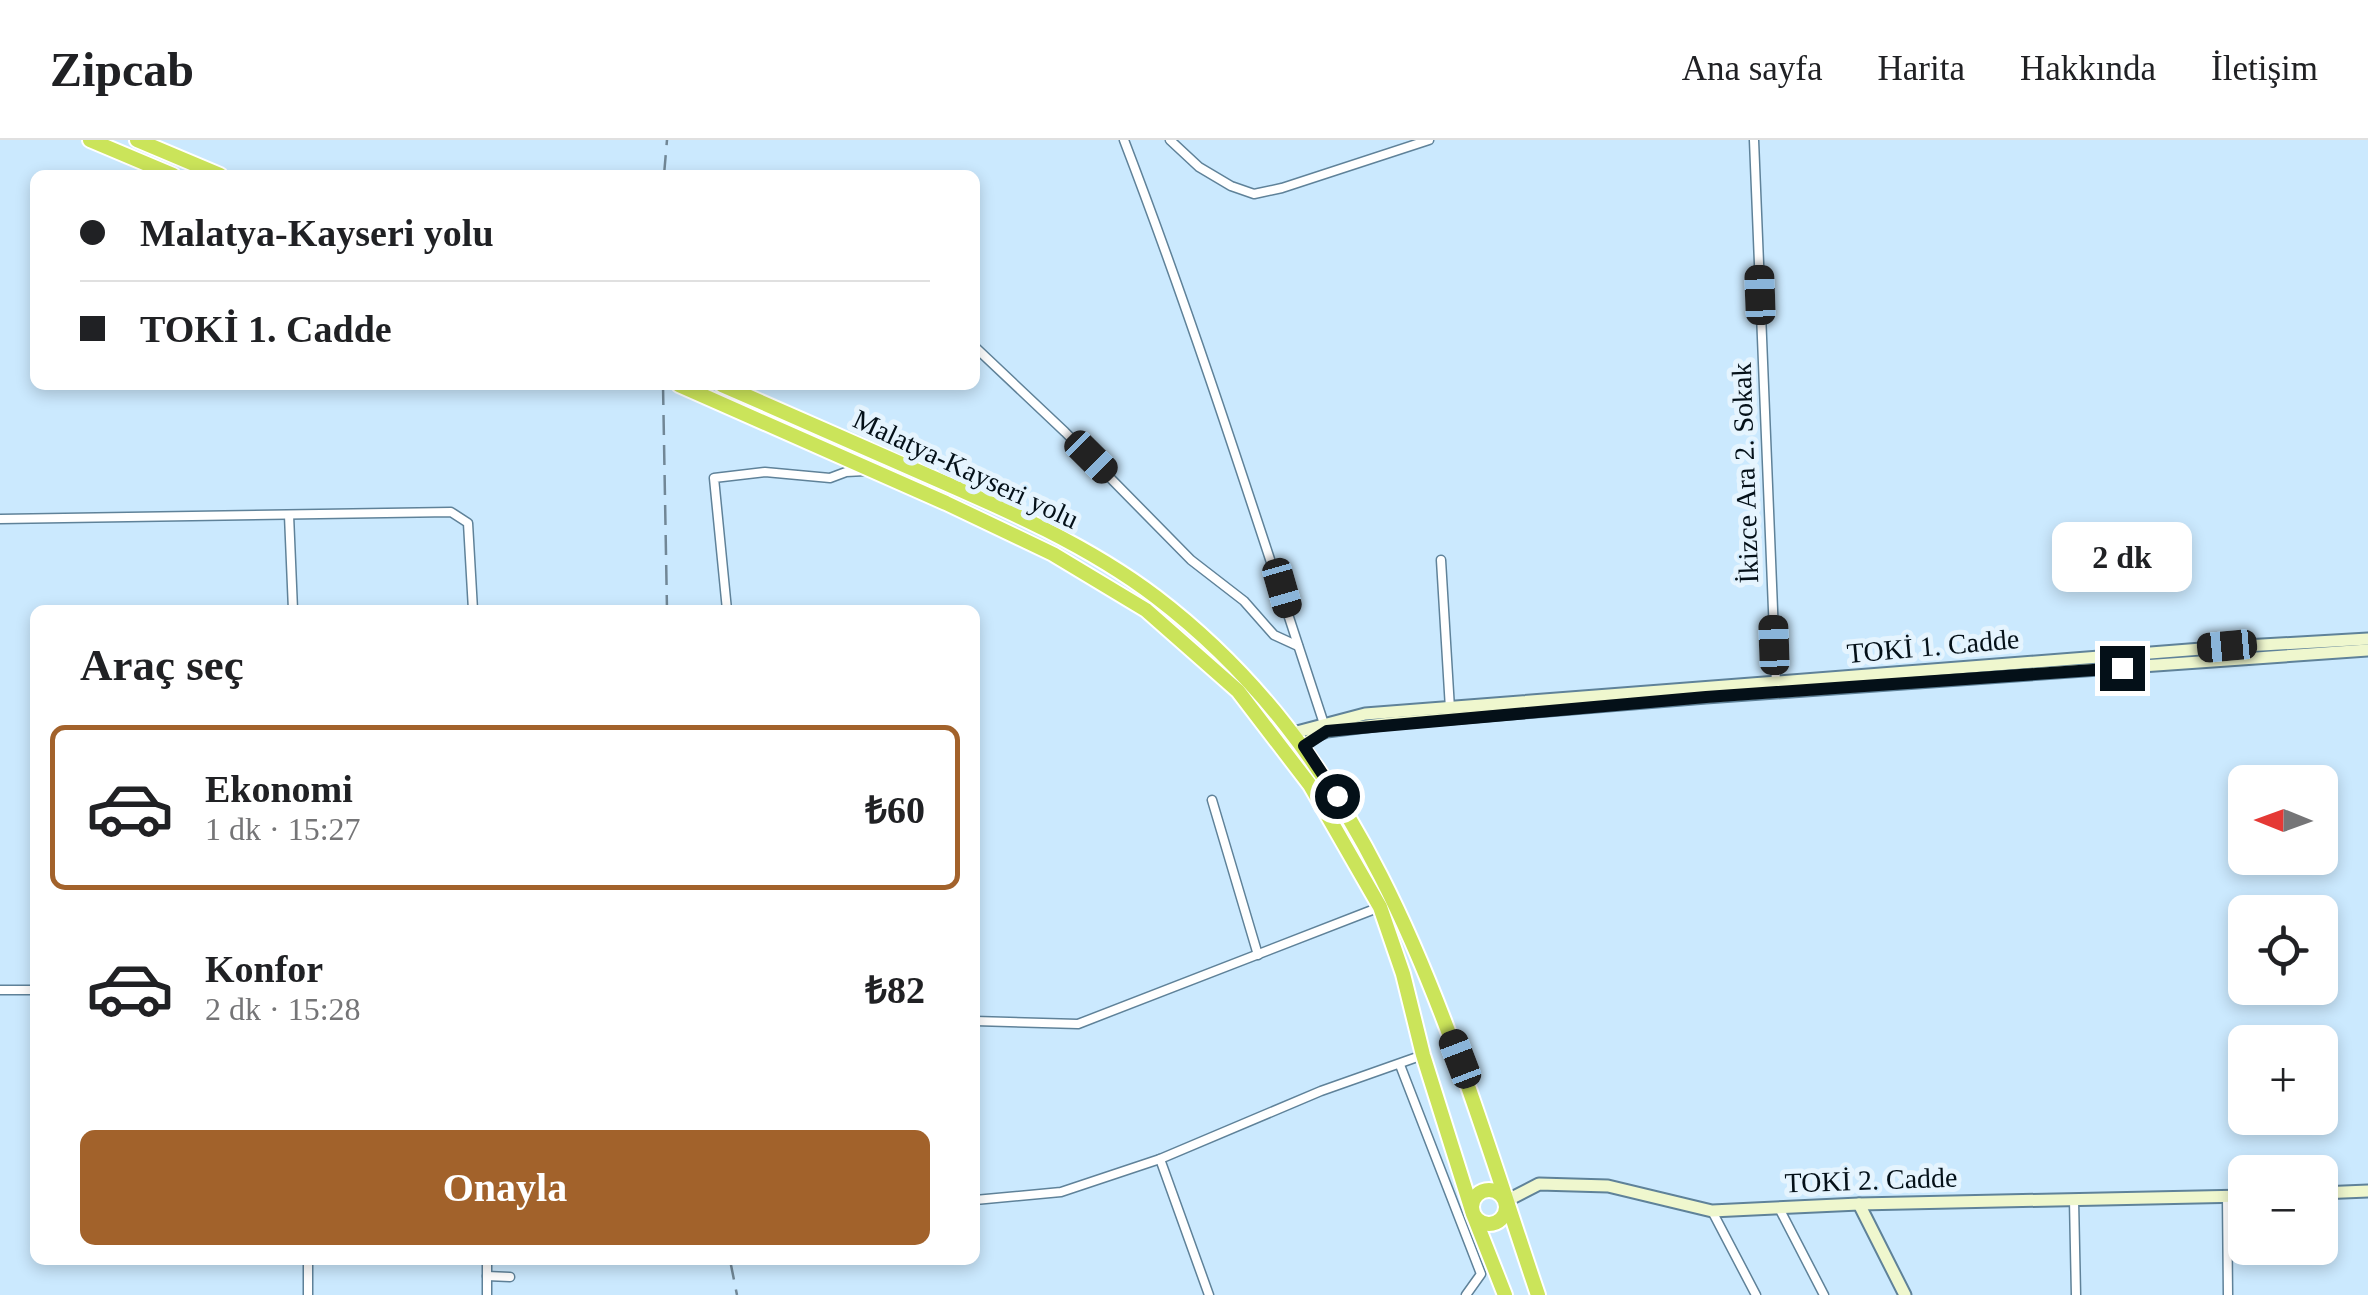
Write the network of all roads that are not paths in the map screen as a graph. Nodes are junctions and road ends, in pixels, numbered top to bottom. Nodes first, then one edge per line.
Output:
1 (90, 140) edge
2 (138, 140) edge
3 (1124, 140) edge
4 (1170, 140) edge
5 (1429, 140) edge
6 (1754, 140) edge
7 (162, 170) edge
8 (208, 170) edge
9 (980, 352) edge
10 (691, 390) edge
11 (733, 390) edge
12 (871, 471) junction
13 (289, 515) junction
14 (0, 519) edge
15 (1442, 560) dead end
16 (293, 605) edge
17 (472, 605) edge
18 (727, 605) edge
19 (2368, 639) edge
20 (1298, 646) junction
21 (2368, 650) edge
22 (1776, 684) junction
23 (1450, 713) junction
24 (1325, 727) junction
25 (1293, 733) junction
26 (1304, 746) junction
27 (1212, 800) dead end
28 (1380, 907) junction
29 (1258, 955) junction
30 (0, 990) edge
31 (30, 990) edge
32 (980, 1021) edge
33 (1423, 1056) junction
34 (1400, 1066) junction
35 (1160, 1159) junction
36 (2368, 1191) edge
37 (2338, 1192) edge
38 (2227, 1197) joint
39 (2074, 1199) junction
40 (980, 1200) edge
41 (1506, 1202) junction
42 (1858, 1204) junction
43 (1779, 1208) junction
44 (1712, 1211) junction
45 (1473, 1214) junction
46 (308, 1265) edge
47 (487, 1265) edge
48 (487, 1276) junction
49 (510, 1277) dead end
50 (308, 1295) edge
51 (487, 1295) edge
52 (1209, 1295) edge
53 (1466, 1295) edge
54 (1506, 1295) edge
55 (1538, 1295) edge
56 (1756, 1295) edge
57 (1824, 1295) edge
58 (1904, 1295) edge
59 (2076, 1295) edge
60 (2228, 1295) edge

1 - 7 highway
2 - 8 highway
3 - 20 street
4 - 5 street
6 - 22 street, İkizce Ara 2. Sokak
9 - 20 street
10 - 12 highway
11 - 25 highway, Malatya-Kayseri yolu
12 - 18 street
12 - 28 highway
13 - 14 street
13 - 16 street
13 - 17 street
15 - 23 street
19 - 22 main road, TOKİ 1. Cadde
20 - 24 street
21 - 23 main road, TOKİ 1. Cadde
22 - 23 main road, TOKİ 1. Cadde
23 - 24 main road, TOKİ 1. Cadde
24 - 25 main road
24 - 26 main road
25 - 26 highway, Malatya-Kayseri yolu
26 - 41 highway, Malatya-Kayseri yolu
27 - 29 street
28 - 29 street
28 - 33 highway
29 - 32 street
30 - 31 street
33 - 34 street
33 - 45 highway
34 - 35 street
34 - 53 street
35 - 40 street
35 - 52 street
36 - 37 main road
38 - 39 main road, TOKİ 2. Cadde
38 - 60 street
39 - 42 main road, TOKİ 2. Cadde
39 - 59 street
41 - 44 main road, TOKİ 2. Cadde
41 - 45 highway
41 - 45 highway
41 - 55 highway, Malatya-Kayseri yolu
42 - 43 main road, TOKİ 2. Cadde
42 - 58 main road
43 - 44 main road, TOKİ 2. Cadde
43 - 57 street
44 - 56 street
45 - 54 highway
46 - 50 street
47 - 48 street
48 - 49 street
48 - 51 street

